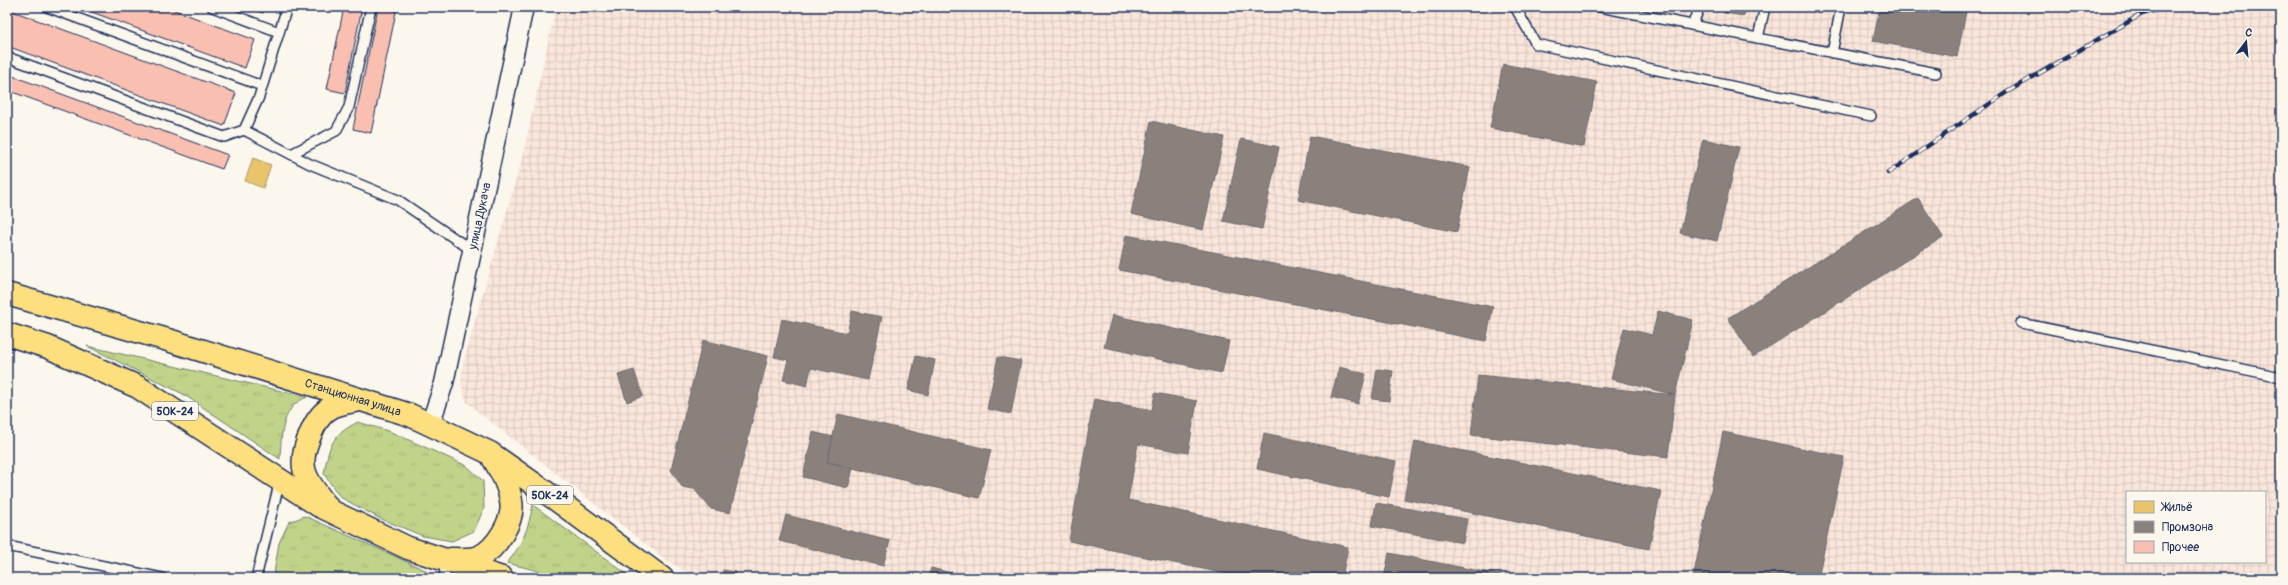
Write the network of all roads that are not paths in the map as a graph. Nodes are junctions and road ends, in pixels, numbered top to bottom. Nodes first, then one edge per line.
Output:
1 (47, 7) edge
2 (212, 7) edge
3 (287, 7) edge
4 (371, 7) edge
5 (524, 7) edge
6 (1515, 7) edge
7 (1600, 7) edge
8 (1700, 7) edge
9 (1765, 7) edge
10 (1841, 7) edge
11 (1692, 25) junction
12 (279, 32) junction
13 (1758, 38) junction
14 (1832, 53) junction
15 (7, 57) edge
16 (1936, 73) dead end
17 (262, 86) junction
18 (1871, 116) dead end
19 (244, 130) junction
20 (291, 154) junction
21 (473, 251) junction
22 (7, 294) edge
23 (2021, 324) dead end
24 (7, 334) edge
25 (2281, 377) edge
26 (359, 400) junction
27 (430, 425) junction
28 (490, 453) junction
29 (280, 480) junction
30 (331, 511) junction
31 (7, 546) edge
32 (444, 569) edge
33 (162, 578) edge
34 (256, 578) edge
35 (502, 578) edge
36 (662, 578) edge

1 - 17 lane
2 - 12 lane
3 - 12 lane
4 - 20 lane
5 - 21 street, улица Дукача
6 - 18 lane
7 - 11 lane
8 - 11 lane
9 - 13 lane
10 - 14 lane
11 - 13 lane
12 - 17 lane
13 - 14 lane
14 - 16 lane
15 - 19 lane
17 - 19 lane
19 - 20 lane
20 - 21 lane
21 - 27 street, улица Дукача
22 - 26 main road, Станционная улица / 50К-24
23 - 25 lane
24 - 29 main road, 50К-24
26 - 27 main road, Станционная улица / 50К-24
26 - 30 main road
27 - 28 main road, Станционная улица / 50К-24
28 - 32 main road
28 - 36 main road, Станционная улица / 50К-24
29 - 30 main road, 50К-24
29 - 34 lane
30 - 32 main road, 50К-24
31 - 33 lane
32 - 35 main road, 50К-24

